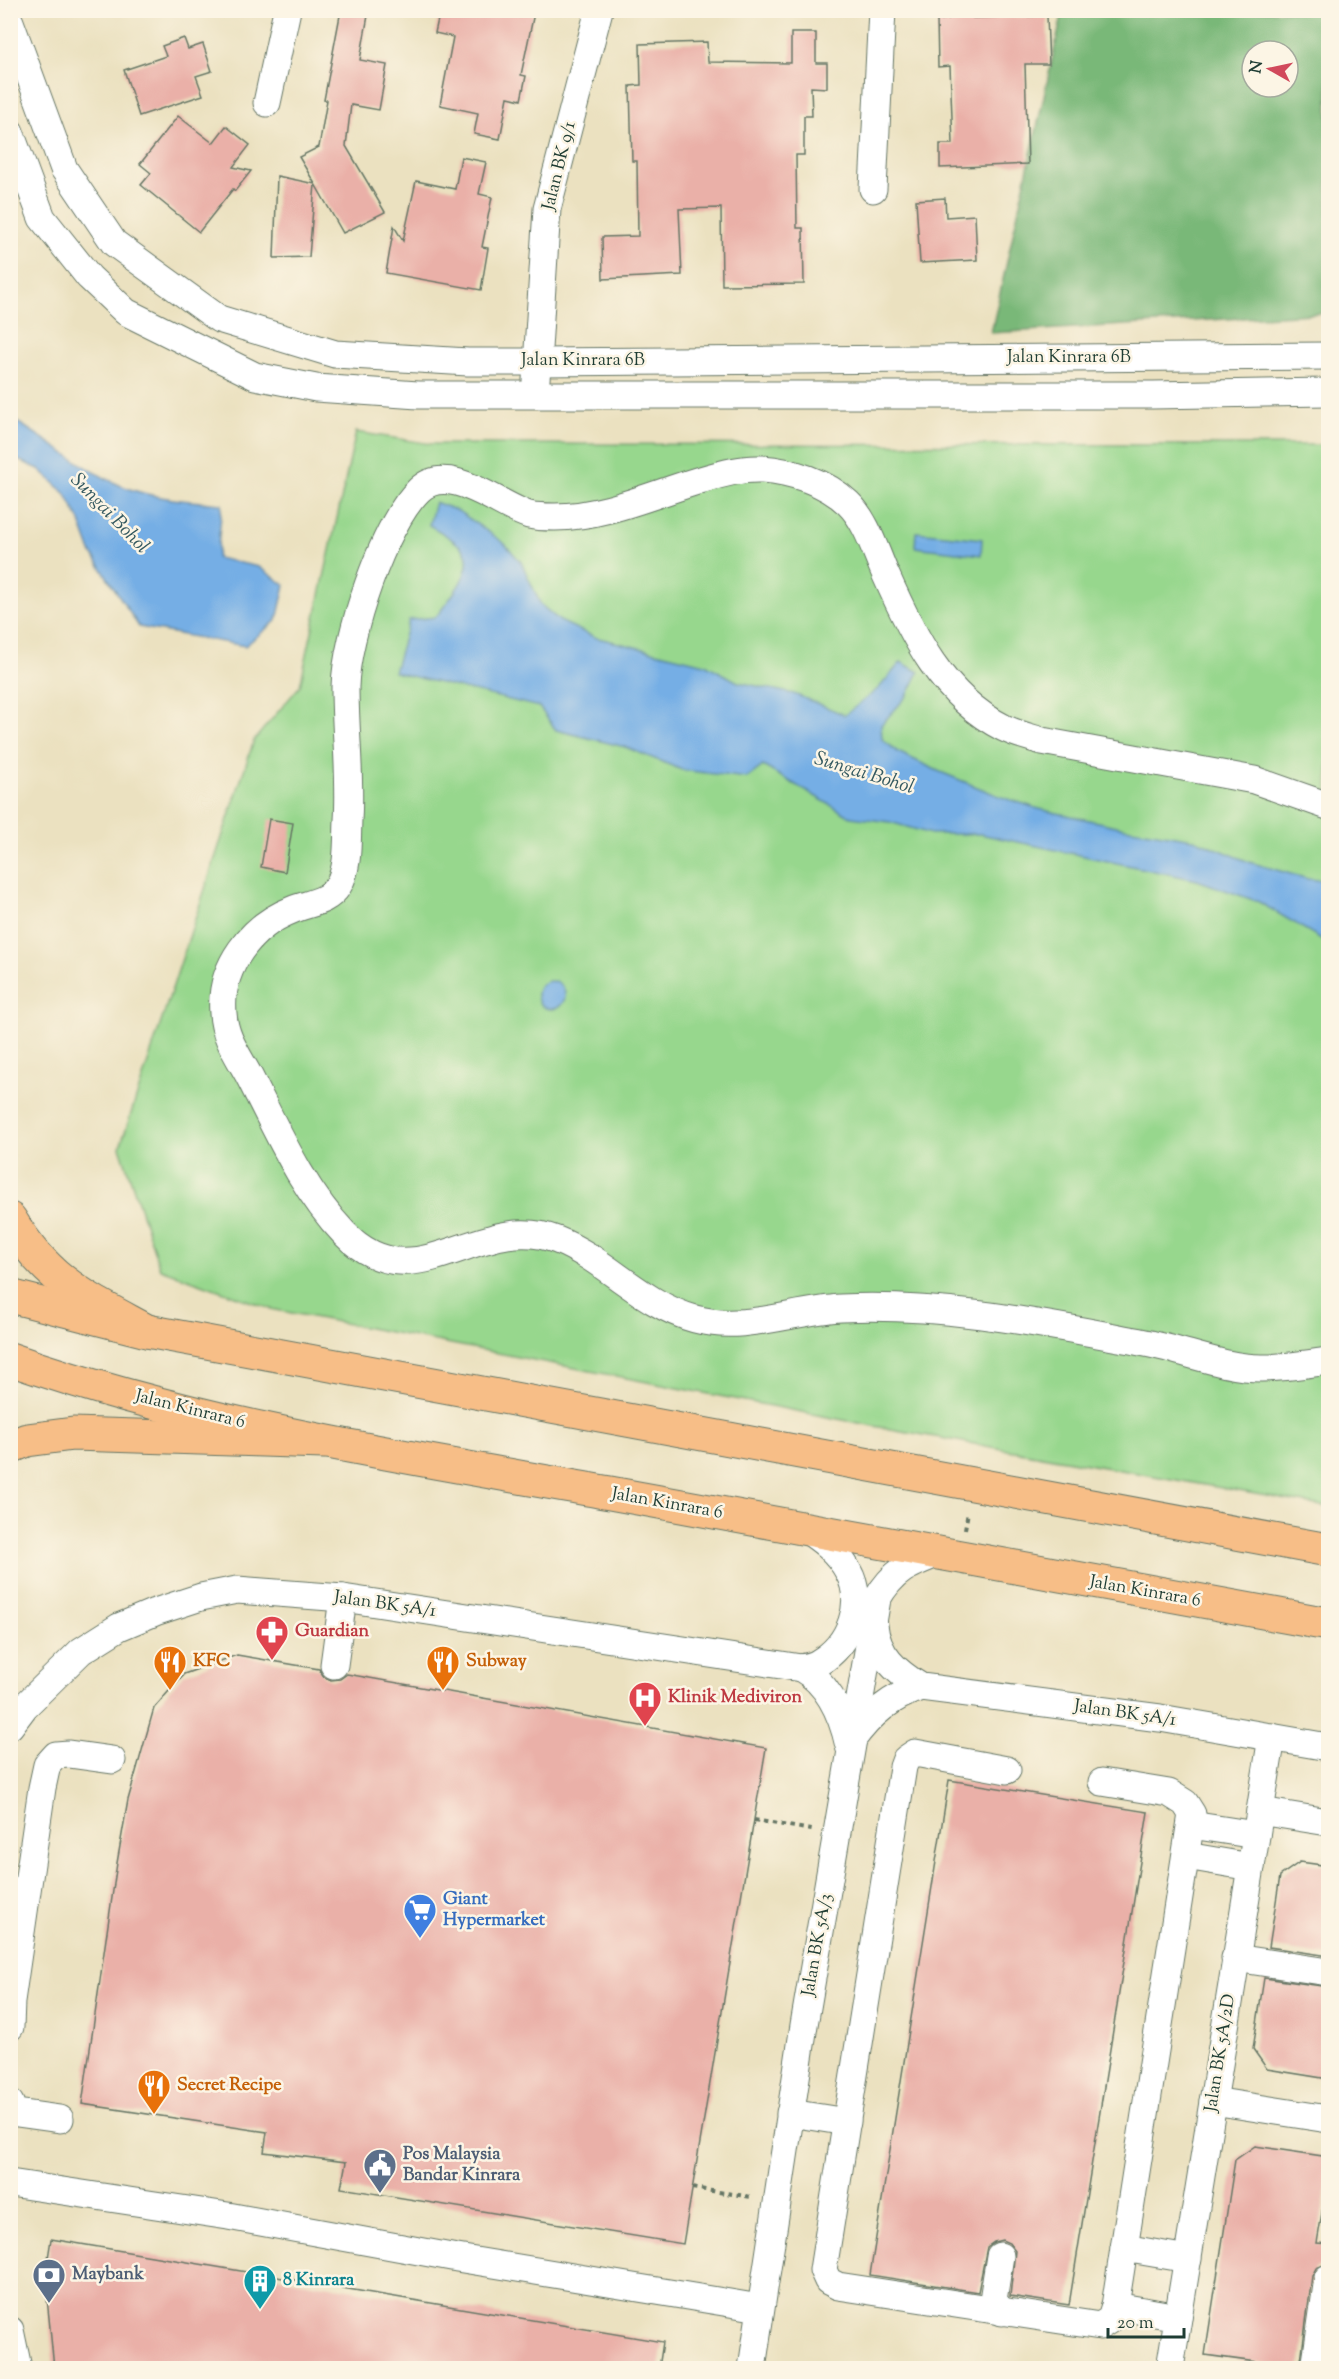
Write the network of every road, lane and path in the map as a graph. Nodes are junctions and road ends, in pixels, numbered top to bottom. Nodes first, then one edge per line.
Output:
1 (287, 10) edge
2 (599, 10) edge
3 (882, 10) edge
4 (10, 22) edge
5 (267, 103) dead end
6 (10, 132) edge
7 (873, 189) dead end
8 (1329, 356) edge
9 (537, 362) junction
10 (1329, 392) edge
11 (535, 396) junction
12 (1329, 806) edge
13 (10, 1219) edge
14 (10, 1296) edge
15 (147, 1331) junction
16 (10, 1359) edge
17 (1329, 1361) edge
18 (324, 1442) junction
19 (10, 1447) edge
20 (973, 1484) junction
21 (804, 1528) junction
22 (1329, 1550) edge
23 (948, 1556) junction
24 (343, 1598) junction
25 (873, 1618) junction
26 (1329, 1624) edge
27 (334, 1665) dead end
28 (801, 1668) junction
29 (921, 1687) junction
30 (10, 1726) edge
31 (1272, 1737) junction
32 (851, 1746) junction
33 (1329, 1747) edge
34 (112, 1760) dead end
35 (1007, 1770) dead end
36 (1102, 1782) dead end
37 (754, 1820) dead end
38 (1329, 1822) edge
39 (1258, 1823) junction
40 (1191, 1825) junction
41 (837, 1833) junction
42 (1186, 1856) junction
43 (1251, 1867) junction
44 (1235, 1958) junction
45 (1329, 1972) edge
46 (10, 2027) edge
47 (1214, 2101) junction
48 (10, 2103) edge
49 (790, 2112) junction
50 (60, 2119) dead end
51 (1329, 2119) edge
52 (847, 2122) junction
53 (10, 2182) edge
54 (693, 2188) dead end
55 (777, 2200) junction
56 (1125, 2248) junction
57 (1000, 2256) dead end
58 (1188, 2259) junction
59 (1329, 2278) edge
60 (1115, 2306) junction
61 (760, 2308) junction
62 (1002, 2312) junction
63 (1178, 2317) junction
64 (10, 2330) edge
65 (18, 2368) edge
66 (752, 2368) edge
67 (1170, 2368) edge
68 (1315, 2368) edge

1 - 5 street
2 - 9 street, Jalan BK 9/1
3 - 7 street
4 - 9 street, Jalan Kinrara 6B
6 - 11 street, Jalan Kinrara 6B
8 - 9 street, Jalan Kinrara 6B
9 - 11 street, Jalan BK 9/1
10 - 11 street, Jalan Kinrara 6B
12 - 17 street
13 - 15 main road
14 - 15 main road
15 - 20 main road
16 - 18 main road, Jalan Kinrara 6
18 - 19 main road
18 - 21 main road, Jalan Kinrara 6
20 - 22 main road
20 - 23 path
21 - 23 main road, Jalan Kinrara 6
21 - 28 street
23 - 25 street, Jalan BK 5A/3
23 - 26 main road, Jalan Kinrara 6
24 - 27 street
24 - 28 street, Jalan BK 5A/1
24 - 30 street, Jalan BK 5A/1
25 - 29 street, Jalan BK 5A/1
25 - 32 street, Jalan BK 5A/3
28 - 32 street
29 - 31 street, Jalan BK 5A/1
29 - 32 street
31 - 33 street, Jalan BK 5A/1
31 - 39 street, Jalan BK 5A/2D
32 - 41 street, Jalan BK 5A/3
34 - 46 street
35 - 52 street
36 - 40 street
37 - 41 path
38 - 39 street
39 - 40 street
39 - 43 street, Jalan BK 5A/2D
40 - 42 street
41 - 49 street, Jalan BK 5A/3
42 - 43 street
42 - 56 street
43 - 44 street, Jalan BK 5A/2D
44 - 45 street
44 - 47 street, Jalan BK 5A/2D
47 - 51 street
47 - 58 street, Jalan BK 5A/2D
48 - 50 street
49 - 52 street
49 - 55 street, Jalan BK 5A/3
52 - 62 street
53 - 61 street
54 - 55 path
55 - 61 street, Jalan BK 5A/3
56 - 58 street
56 - 60 street
57 - 62 street
58 - 63 street, Jalan BK 5A/2D
59 - 68 street
60 - 62 street
60 - 63 street
61 - 66 street, Jalan BK 5A/3
63 - 67 street, Jalan BK 5A/2D
64 - 65 street

